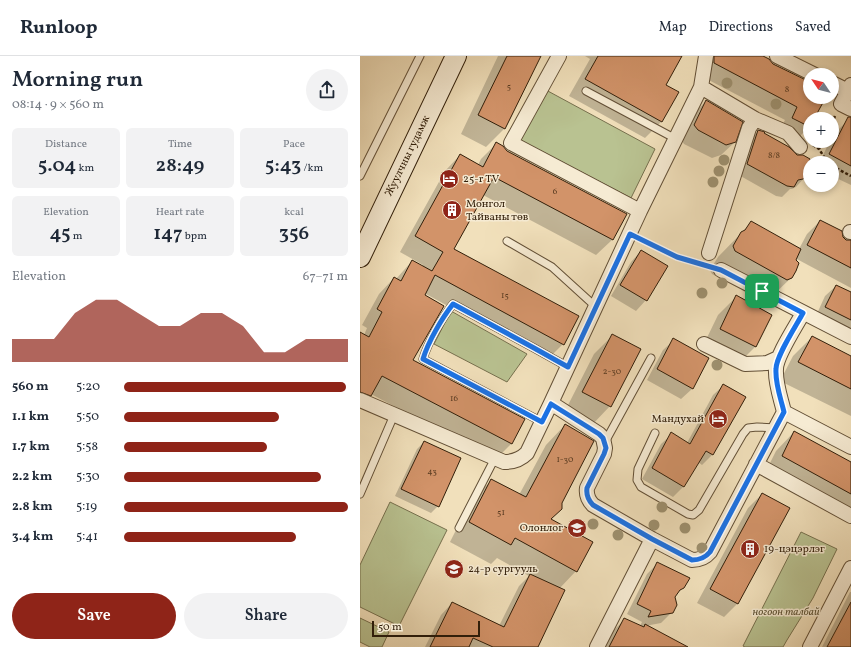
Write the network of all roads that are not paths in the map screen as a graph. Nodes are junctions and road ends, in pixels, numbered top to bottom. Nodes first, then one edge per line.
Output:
1 (420, 56) edge
2 (456, 56) edge
3 (559, 56) edge
4 (706, 56) edge
5 (777, 56) edge
6 (803, 69) edge
7 (839, 85) edge
8 (701, 87) junction
9 (850, 88) edge
10 (586, 91) dead end
11 (851, 109) edge
12 (755, 119) junction
13 (676, 139) junction
14 (800, 146) dead end
15 (360, 176) edge
16 (640, 211) junction
17 (507, 242) dead end
18 (709, 253) dead end
19 (360, 257) edge
20 (721, 270) road end
21 (596, 307) junction
22 (803, 313) junction
23 (851, 337) edge
24 (704, 344) dead end
25 (651, 358) dead end
26 (778, 358) junction
27 (568, 367) junction
28 (360, 400) edge
29 (551, 404) junction
30 (784, 412) junction
31 (394, 415) junction
32 (542, 422) junction
33 (776, 428) junction
34 (655, 433) dead end
35 (605, 443) junction
36 (851, 447) edge
37 (495, 458) junction
38 (756, 464) junction
39 (360, 494) edge
40 (851, 516) edge
41 (458, 528) dead end
42 (652, 539) junction
43 (851, 568) edge
44 (597, 647) edge
45 (810, 647) edge

1 - 15 lane
2 - 19 main road, Жуулчны гудамж
3 - 16 street
4 - 8 street
5 - 6 street
7 - 9 street
8 - 12 street
8 - 13 street
9 - 11 street
10 - 13 lane
12 - 14 street
12 - 18 street
13 - 16 street
16 - 21 street
17 - 21 lane
20 - 22 street
21 - 27 street
22 - 23 street
22 - 26 street
24 - 26 street
25 - 35 lane
26 - 30 street
27 - 29 street
27 - 32 lane
28 - 31 street
29 - 32 street
29 - 35 street
30 - 33 street
30 - 36 street
31 - 37 street
31 - 39 lane
32 - 37 street
33 - 34 lane
33 - 38 street
35 - 42 street
37 - 41 lane
38 - 40 street
38 - 42 street
42 - 44 street
43 - 45 street

